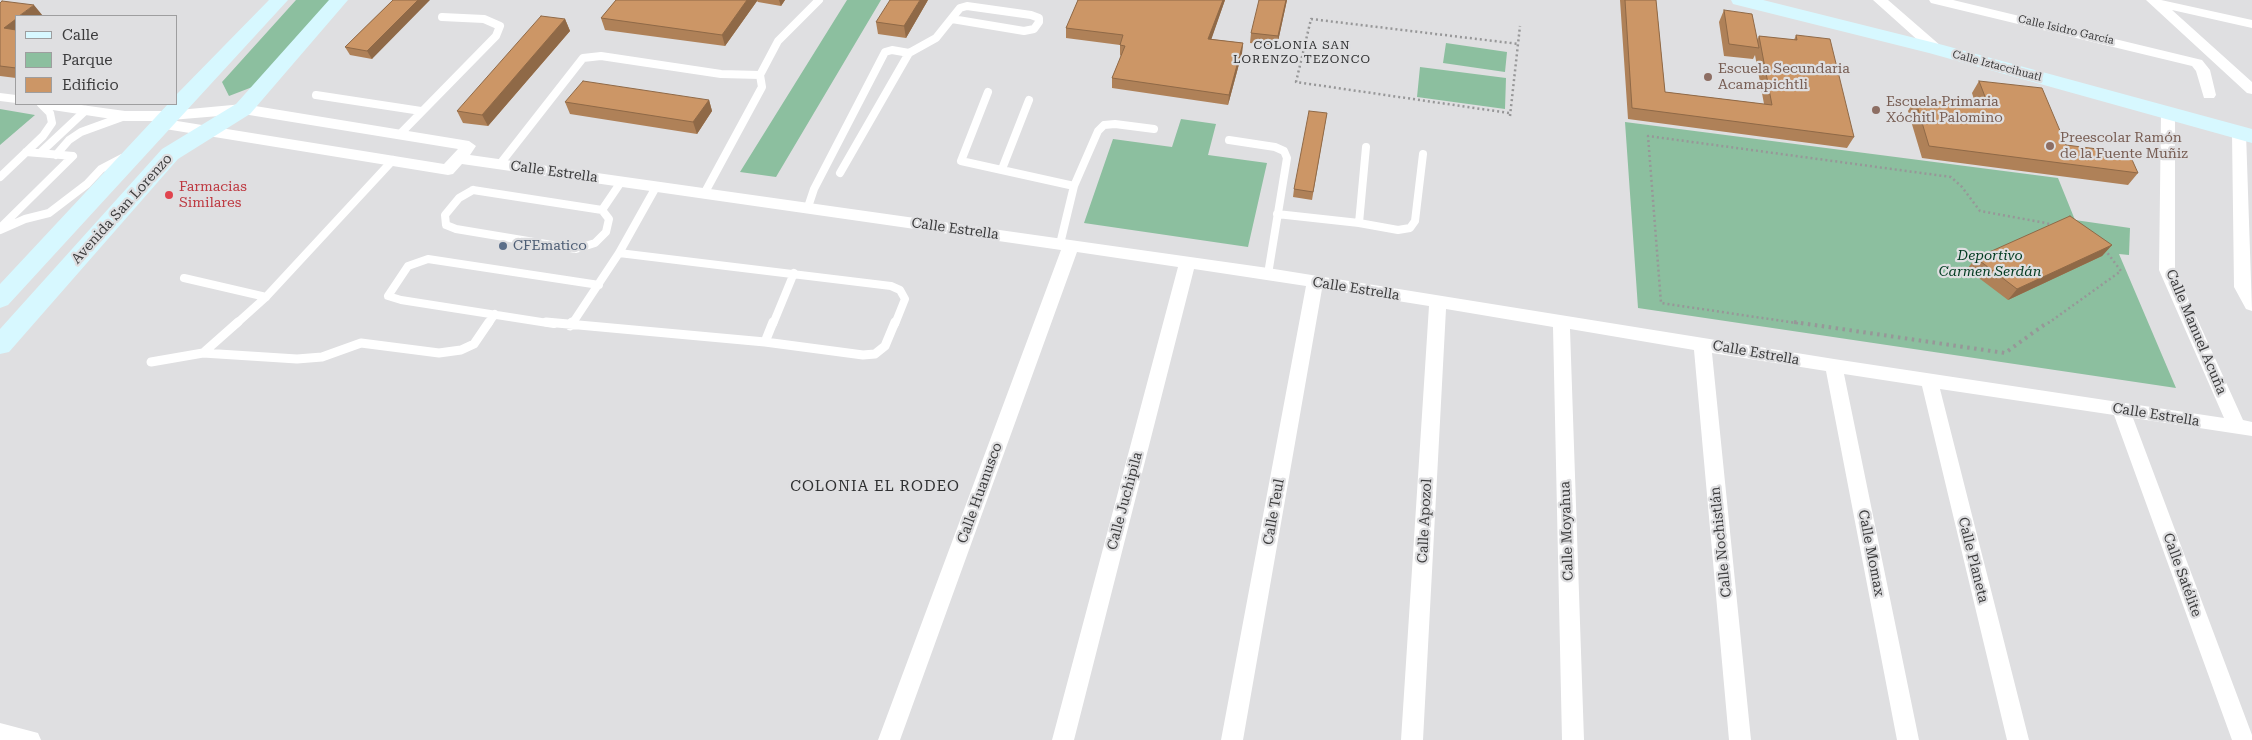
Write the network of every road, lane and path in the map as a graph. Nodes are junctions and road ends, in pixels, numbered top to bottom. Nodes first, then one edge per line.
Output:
1 (279, 0) edge
2 (339, 0) edge
3 (819, 0) edge
4 (1880, 0) edge
5 (1936, 0) edge
6 (1750, 1) edge
7 (2155, 1) edge
8 (442, 18) dead end
9 (952, 20) junction
10 (2252, 24) edge
11 (1520, 26) dead end
12 (1519, 44) junction
13 (1936, 49) junction
14 (908, 53) junction
15 (760, 75) junction
16 (2250, 87) edge
17 (988, 92) dead end
18 (316, 95) dead end
19 (2209, 95) dead end
20 (0, 97) edge
21 (15, 99) edge
22 (1029, 100) dead end
23 (43, 105) edge
24 (53, 105) edge
25 (243, 108) junction
26 (86, 110) junction
27 (421, 110) junction
28 (2168, 113) junction
29 (124, 116) junction
30 (164, 120) junction
31 (1154, 129) dead end
32 (207, 130) junction
33 (400, 134) junction
34 (2245, 134) edge
35 (1229, 140) dead end
36 (1366, 146) dead end
37 (138, 149) junction
38 (26, 152) junction
39 (40, 153) junction
40 (1423, 154) dead end
41 (56, 155) junction
42 (393, 160) junction
43 (453, 164) junction
44 (500, 164) junction
45 (1002, 169) junction
46 (840, 173) dead end
47 (0, 177) edge
48 (621, 182) junction
49 (1074, 186) junction
50 (656, 187) junction
51 (704, 194) junction
52 (808, 207) junction
53 (602, 210) junction
54 (1277, 214) junction
55 (1359, 223) junction
56 (0, 229) edge
57 (1065, 245) junction
58 (619, 253) junction
59 (1187, 263) junction
60 (2121, 271) joint
61 (794, 273) junction
62 (1268, 274) junction
63 (184, 278) dead end
64 (1315, 283) junction
65 (599, 285) junction
66 (266, 297) junction
67 (0, 299) edge
68 (1438, 302) junction
69 (2252, 305) edge
70 (495, 314) junction
71 (1561, 322) junction
72 (570, 326) junction
73 (765, 342) junction
74 (1702, 343) junction
75 (0, 345) edge
76 (203, 353) junction
77 (151, 362) dead end
78 (1834, 366) junction
79 (1929, 380) junction
80 (2121, 410) junction
81 (2245, 428) edge
82 (0, 733) edge
83 (30, 740) edge
84 (889, 740) edge
85 (1063, 740) edge
86 (1232, 740) edge
87 (1412, 740) edge
88 (1573, 740) edge
89 (1740, 740) edge
90 (1908, 740) edge
91 (2018, 740) edge
92 (2243, 740) edge

1 - 30 main road, Avenida San Lorenzo
2 - 25 main road, Avenida San Lorenzo
3 - 15 lane
4 - 13 street
5 - 19 street, Calle Isidro García
6 - 13 main road, Calle Iztaccihuatl
7 - 10 street
7 - 16 street
8 - 27 lane
9 - 9 lane
9 - 14 lane
11 - 12 path
12 - 12 path
13 - 28 main road, Calle Iztaccihuatl
14 - 46 lane
14 - 52 lane
15 - 44 lane
15 - 51 lane
17 - 45 lane
18 - 27 lane
20 - 21 street
22 - 45 lane
23 - 38 lane
24 - 26 street
25 - 30 street
25 - 32 main road, Avenida San Lorenzo
25 - 33 street
26 - 29 street
26 - 39 lane
27 - 33 lane
28 - 34 main road, Calle Iztaccihuatl
28 - 81 street, Calle Manuel Acuña
29 - 30 street
29 - 41 lane
30 - 32 street, Calle Estrella
30 - 37 main road, Avenida San Lorenzo
31 - 49 lane
32 - 42 street, Calle Estrella
32 - 75 main road, Avenida San Lorenzo
33 - 43 street
34 - 69 street
35 - 54 lane
36 - 55 lane
37 - 56 lane
37 - 67 main road, Avenida San Lorenzo
38 - 39 lane
38 - 47 lane
39 - 41 lane
40 - 55 lane
41 - 56 lane
42 - 43 street, Calle Estrella
42 - 66 lane
43 - 44 street, Calle Estrella
44 - 48 street, Calle Estrella
45 - 49 lane
48 - 50 street, Calle Estrella
48 - 53 lane
49 - 57 lane
50 - 51 street, Calle Estrella
50 - 58 lane
51 - 52 street, Calle Estrella
52 - 57 street, Calle Estrella
53 - 53 lane
54 - 55 lane
54 - 62 lane
57 - 59 street, Calle Estrella
57 - 84 street, Calle Huanusco
58 - 61 lane
58 - 65 lane
59 - 62 street, Calle Estrella
59 - 85 street, Calle Juchipila
60 - 60 path
61 - 73 lane
61 - 73 lane
62 - 64 street, Calle Estrella
63 - 66 lane
64 - 68 street, Calle Estrella
64 - 86 street, Calle Teul
65 - 70 lane
65 - 72 lane
66 - 76 lane
68 - 71 street, Calle Estrella
68 - 87 street, Calle Apozol
70 - 72 lane
70 - 76 lane
71 - 74 street, Calle Estrella
71 - 88 street, Calle Moyahua
72 - 73 lane
74 - 78 street, Calle Estrella
74 - 89 street, Calle Nochistlán
76 - 77 lane
78 - 79 street, Calle Estrella
78 - 90 street, Calle Momax
79 - 80 street, Calle Estrella
79 - 91 street, Calle Planeta
80 - 81 street, Calle Estrella
80 - 92 street, Calle Satélite
82 - 83 street

